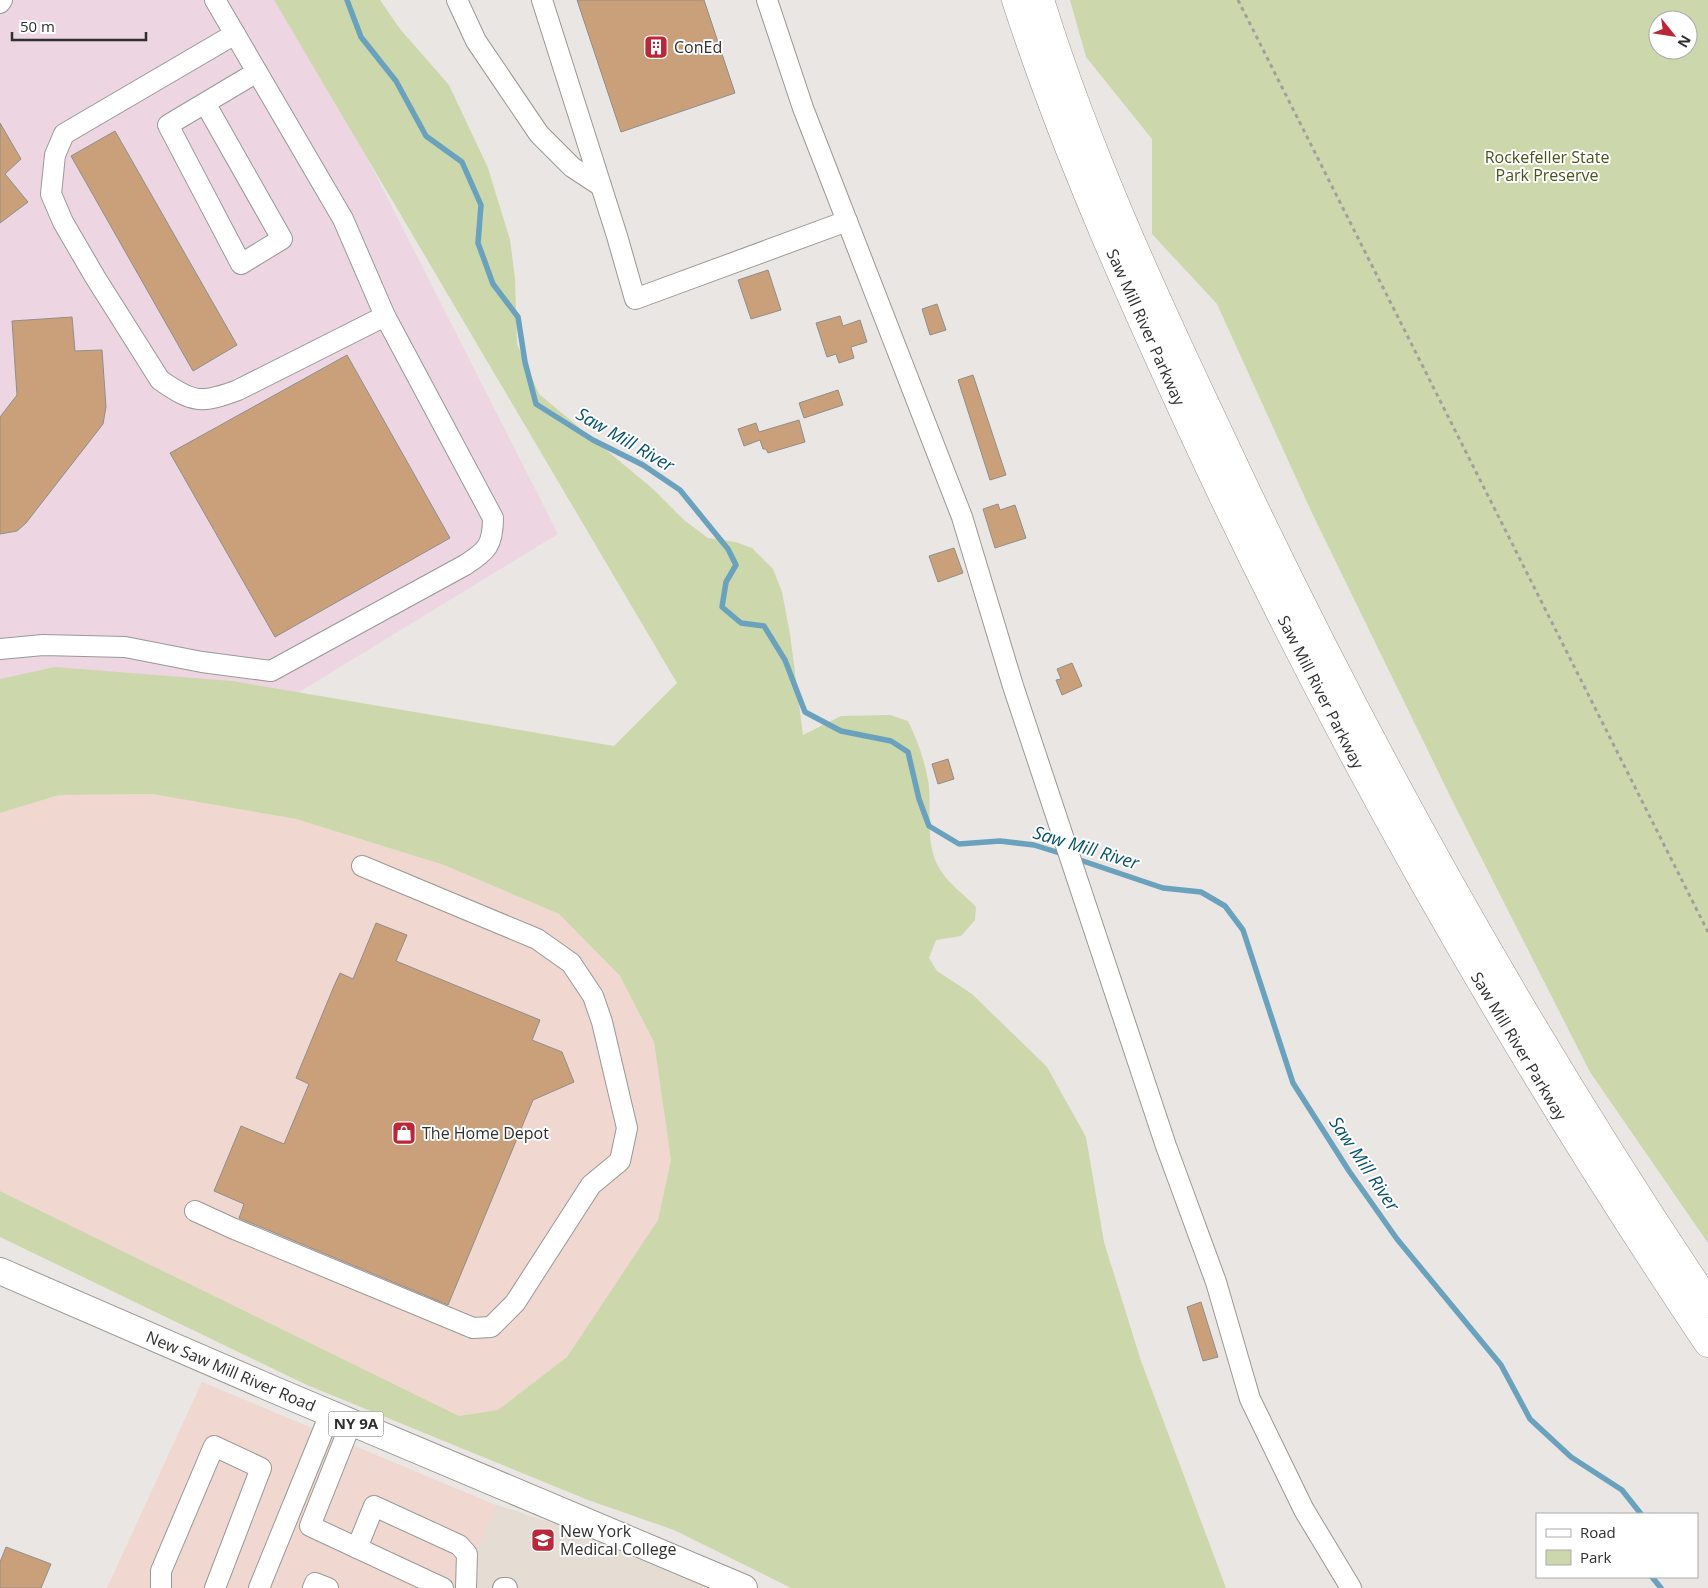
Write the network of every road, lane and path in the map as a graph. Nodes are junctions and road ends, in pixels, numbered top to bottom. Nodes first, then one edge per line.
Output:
1 (215, 0) edge
2 (457, 0) edge
3 (542, 0) edge
4 (767, 0) edge
5 (1010, 0) edge
6 (1016, 0) edge
7 (1040, 0) edge
8 (1238, 0) edge
9 (235, 34) junction
10 (1034, 55) junction
11 (257, 72) junction
12 (205, 103) junction
13 (601, 186) junction
14 (847, 221) junction
15 (385, 316) junction
16 (0, 649) edge
17 (362, 866) dead end
18 (1708, 932) edge
19 (195, 1210) dead end
20 (0, 1271) edge
21 (1708, 1303) edge
22 (1708, 1343) edge
23 (341, 1418) junction
24 (313, 1528) junction
25 (282, 1532) junction
26 (356, 1548) junction
27 (718, 1581) edge
28 (161, 1588) edge
29 (214, 1588) edge
30 (259, 1588) edge
31 (313, 1588) edge
32 (328, 1588) edge
33 (443, 1588) edge
34 (466, 1588) edge
35 (503, 1588) edge
36 (507, 1588) edge
37 (744, 1588) edge
38 (1351, 1588) edge

1 - 9 lane
2 - 13 lane
3 - 13 lane
4 - 14 lane
5 - 10 highway
6 - 10 highway, Saw Mill River Parkway
7 - 21 highway, Saw Mill River Parkway
8 - 18 path
9 - 11 lane
9 - 15 lane
10 - 22 highway, Saw Mill River Parkway
11 - 12 lane
11 - 15 lane
12 - 12 lane
13 - 14 lane
14 - 38 lane
15 - 16 lane
17 - 19 lane
20 - 23 main road, New Saw Mill River Road / NY 9A
23 - 24 lane
23 - 25 lane
23 - 27 main road, New Saw Mill River Road / NY 9A
24 - 25 lane
24 - 26 lane
25 - 30 lane
26 - 33 lane
26 - 34 lane
27 - 37 main road, NY 9A
28 - 29 lane
31 - 32 lane
35 - 36 lane

